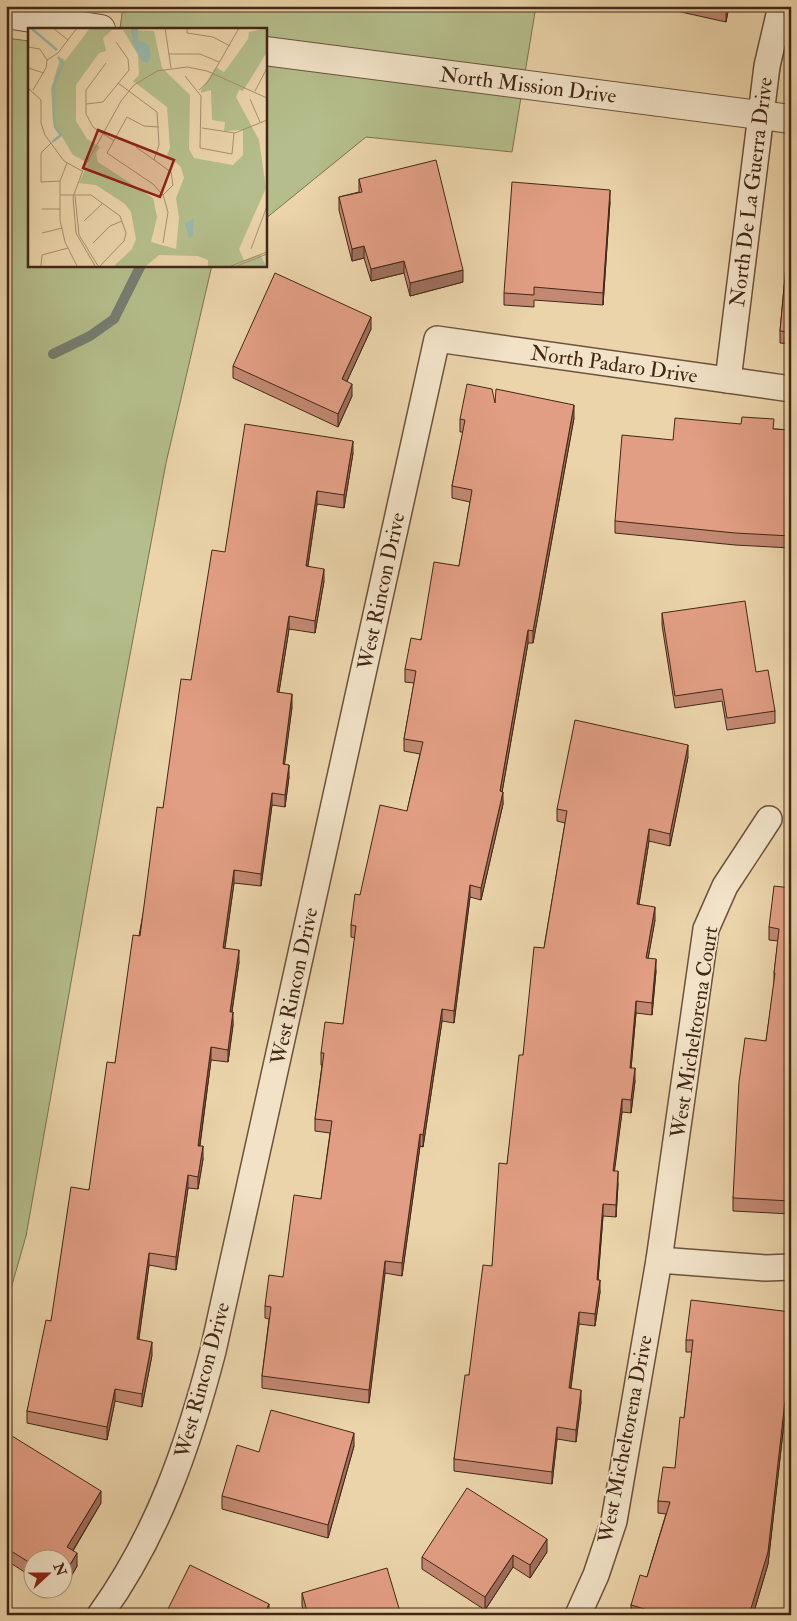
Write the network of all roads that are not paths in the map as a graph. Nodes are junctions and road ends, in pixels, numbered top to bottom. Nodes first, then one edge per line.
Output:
1 (781, 6) edge
2 (6, 14) edge
3 (95, 28) edge
4 (266, 51) edge
5 (761, 115) junction
6 (791, 119) edge
7 (437, 339) joint
8 (728, 380) junction
9 (791, 388) edge
10 (769, 819) dead end
11 (660, 1260) junction
12 (791, 1267) edge
13 (100, 1615) edge
14 (578, 1615) edge

1 - 5 street, North De La Guerra Drive
2 - 3 street
4 - 5 street, North Mission Drive
5 - 6 street, North Mission Drive
5 - 8 street, North De La Guerra Drive
7 - 8 street, North Padaro Drive
7 - 13 street, West Rincon Drive
8 - 9 street, North Padaro Drive
10 - 11 street, West Micheltorena Court
11 - 12 street
11 - 14 street, West Micheltorena Drive

